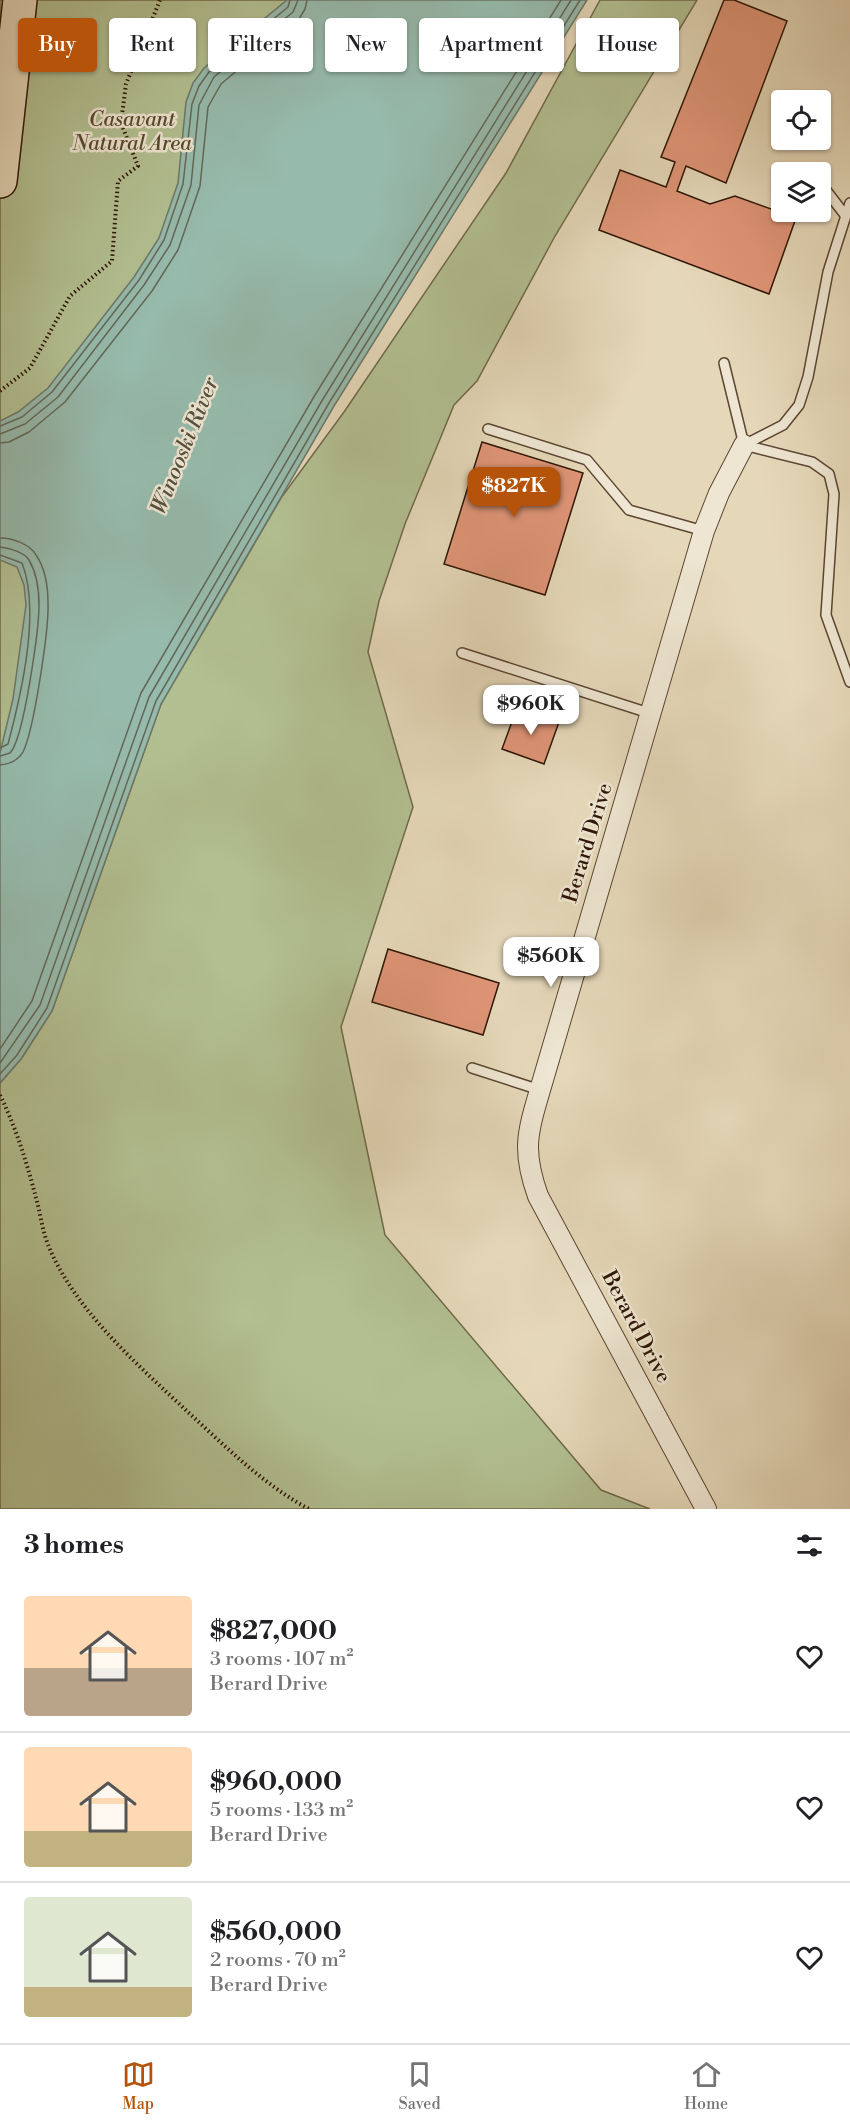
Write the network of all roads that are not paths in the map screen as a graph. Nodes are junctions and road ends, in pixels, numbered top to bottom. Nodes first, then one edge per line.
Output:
1 (20, 0) edge
2 (0, 179) edge
3 (831, 196) edge
4 (850, 203) edge
5 (845, 214) junction
6 (724, 363) dead end
7 (488, 429) dead end
8 (744, 445) junction
9 (704, 531) junction
10 (462, 653) dead end
11 (850, 682) edge
12 (652, 714) junction
13 (472, 1068) dead end
14 (540, 1090) junction
15 (706, 1509) edge

1 - 2 highway
3 - 5 lane
4 - 5 lane
5 - 8 lane
6 - 8 lane
7 - 9 lane
8 - 9 street, Berard Drive
8 - 11 lane
9 - 12 street, Berard Drive
10 - 12 lane
12 - 14 street, Berard Drive
13 - 14 lane
14 - 15 street, Berard Drive

